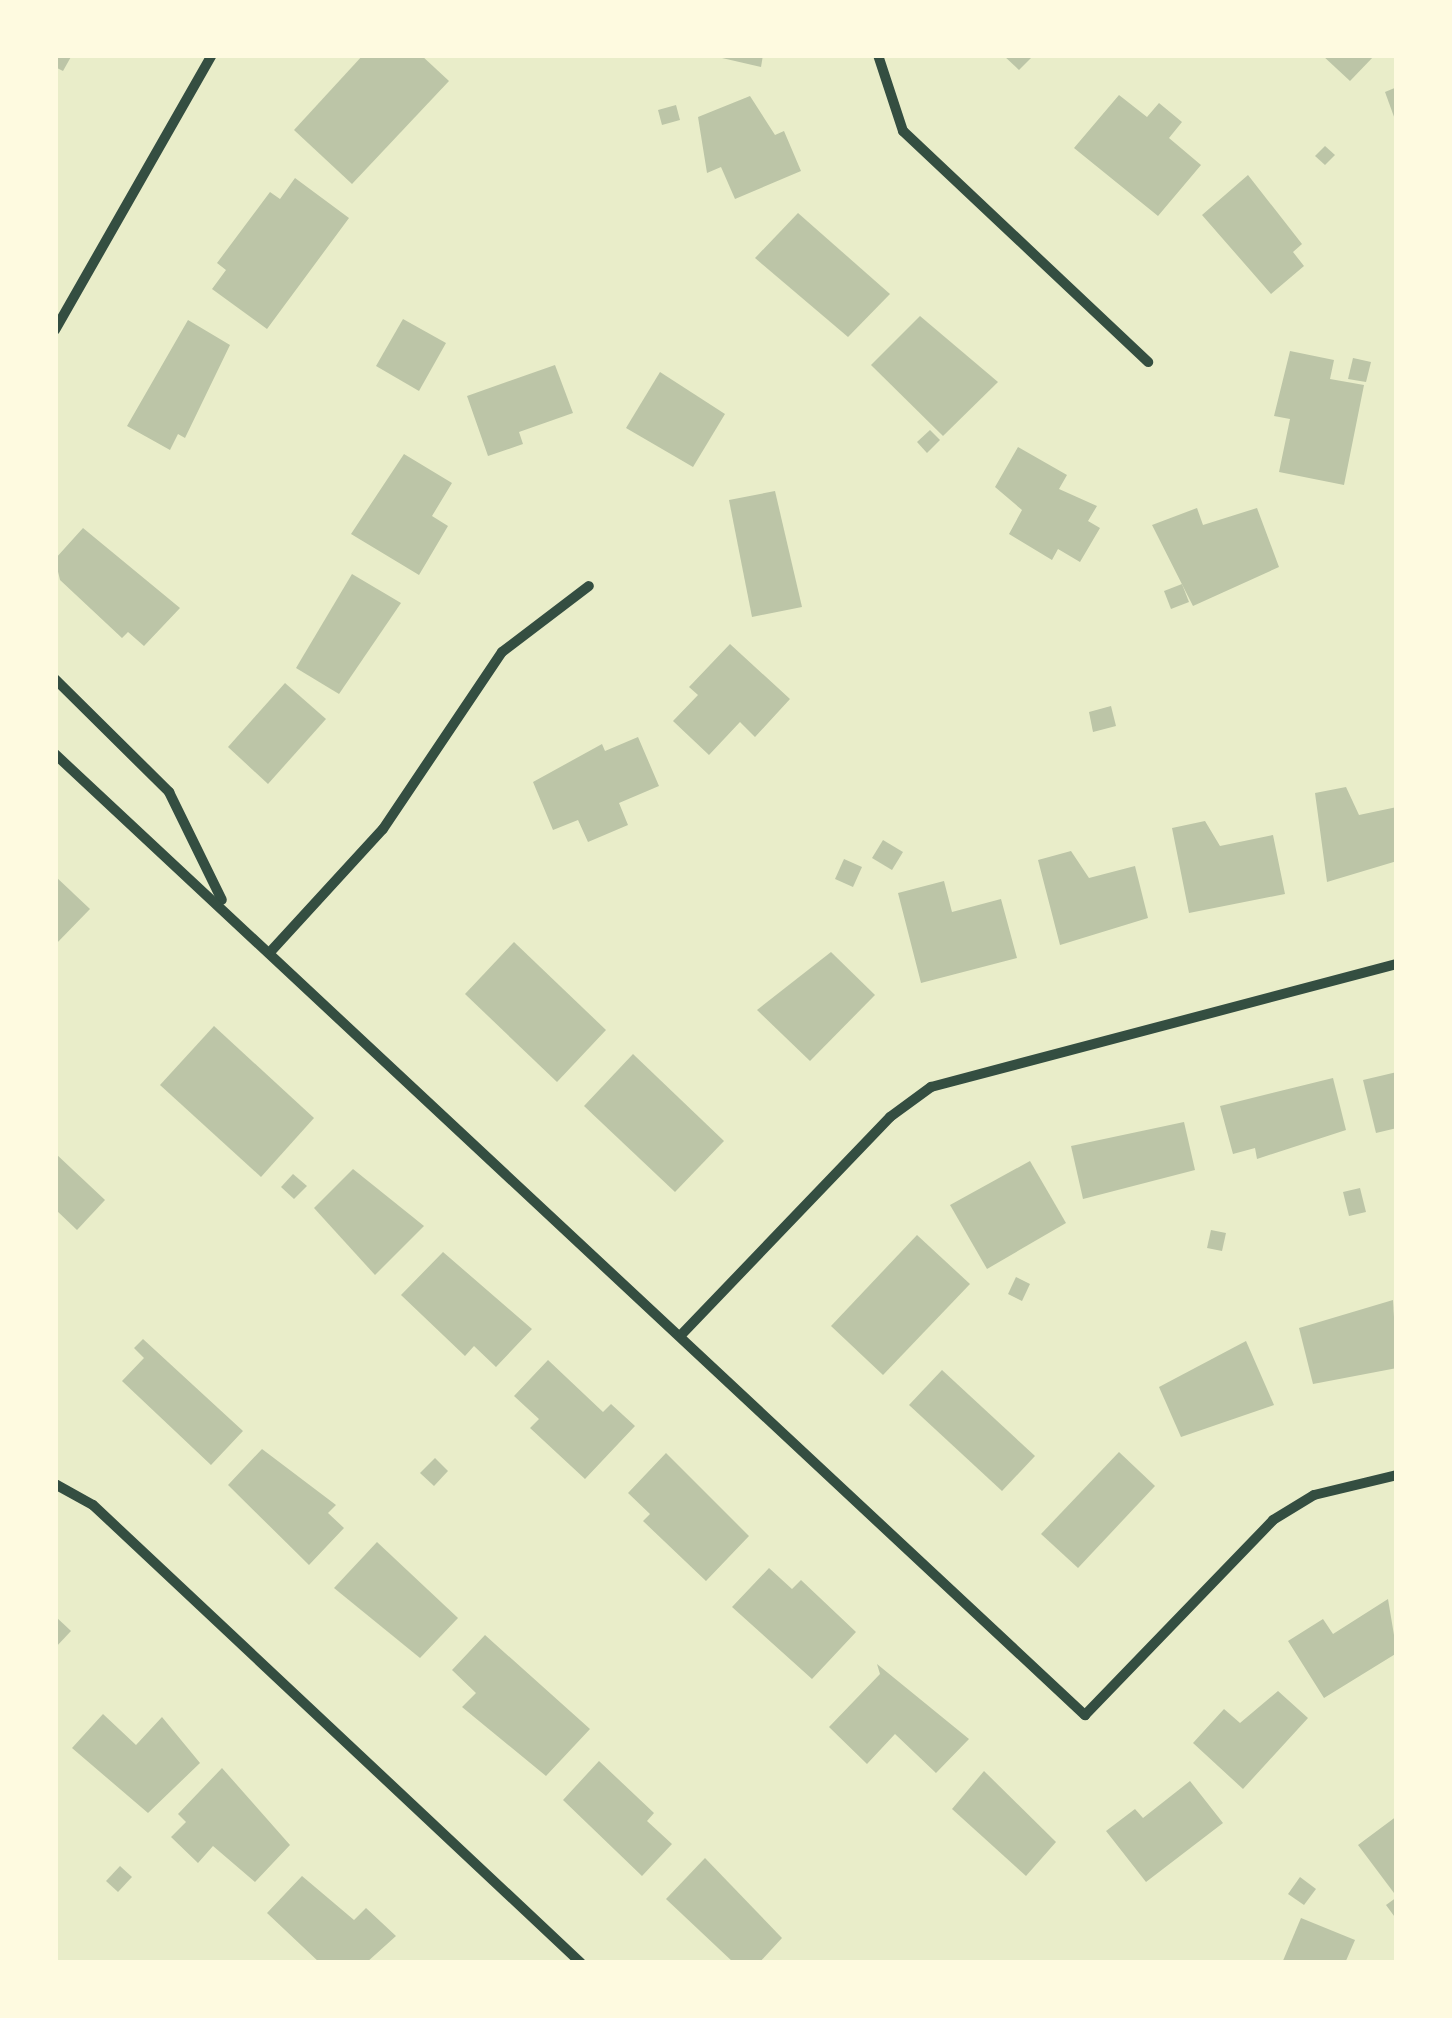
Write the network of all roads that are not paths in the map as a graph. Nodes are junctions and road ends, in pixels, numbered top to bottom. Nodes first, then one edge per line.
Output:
1 (212, 55) edge
2 (878, 55) edge
3 (55, 330) edge
4 (1148, 362) dead end
5 (589, 586) dead end
6 (55, 679) edge
7 (55, 754) edge
8 (224, 905) junction
9 (272, 950) junction
10 (1397, 964) edge
11 (682, 1334) junction
12 (1397, 1475) edge
13 (55, 1484) edge
14 (580, 1963) edge

1 - 3 street
2 - 4 street
5 - 9 street
6 - 8 street
7 - 8 street
8 - 9 street
9 - 11 street
10 - 11 street
11 - 12 street
13 - 14 street

